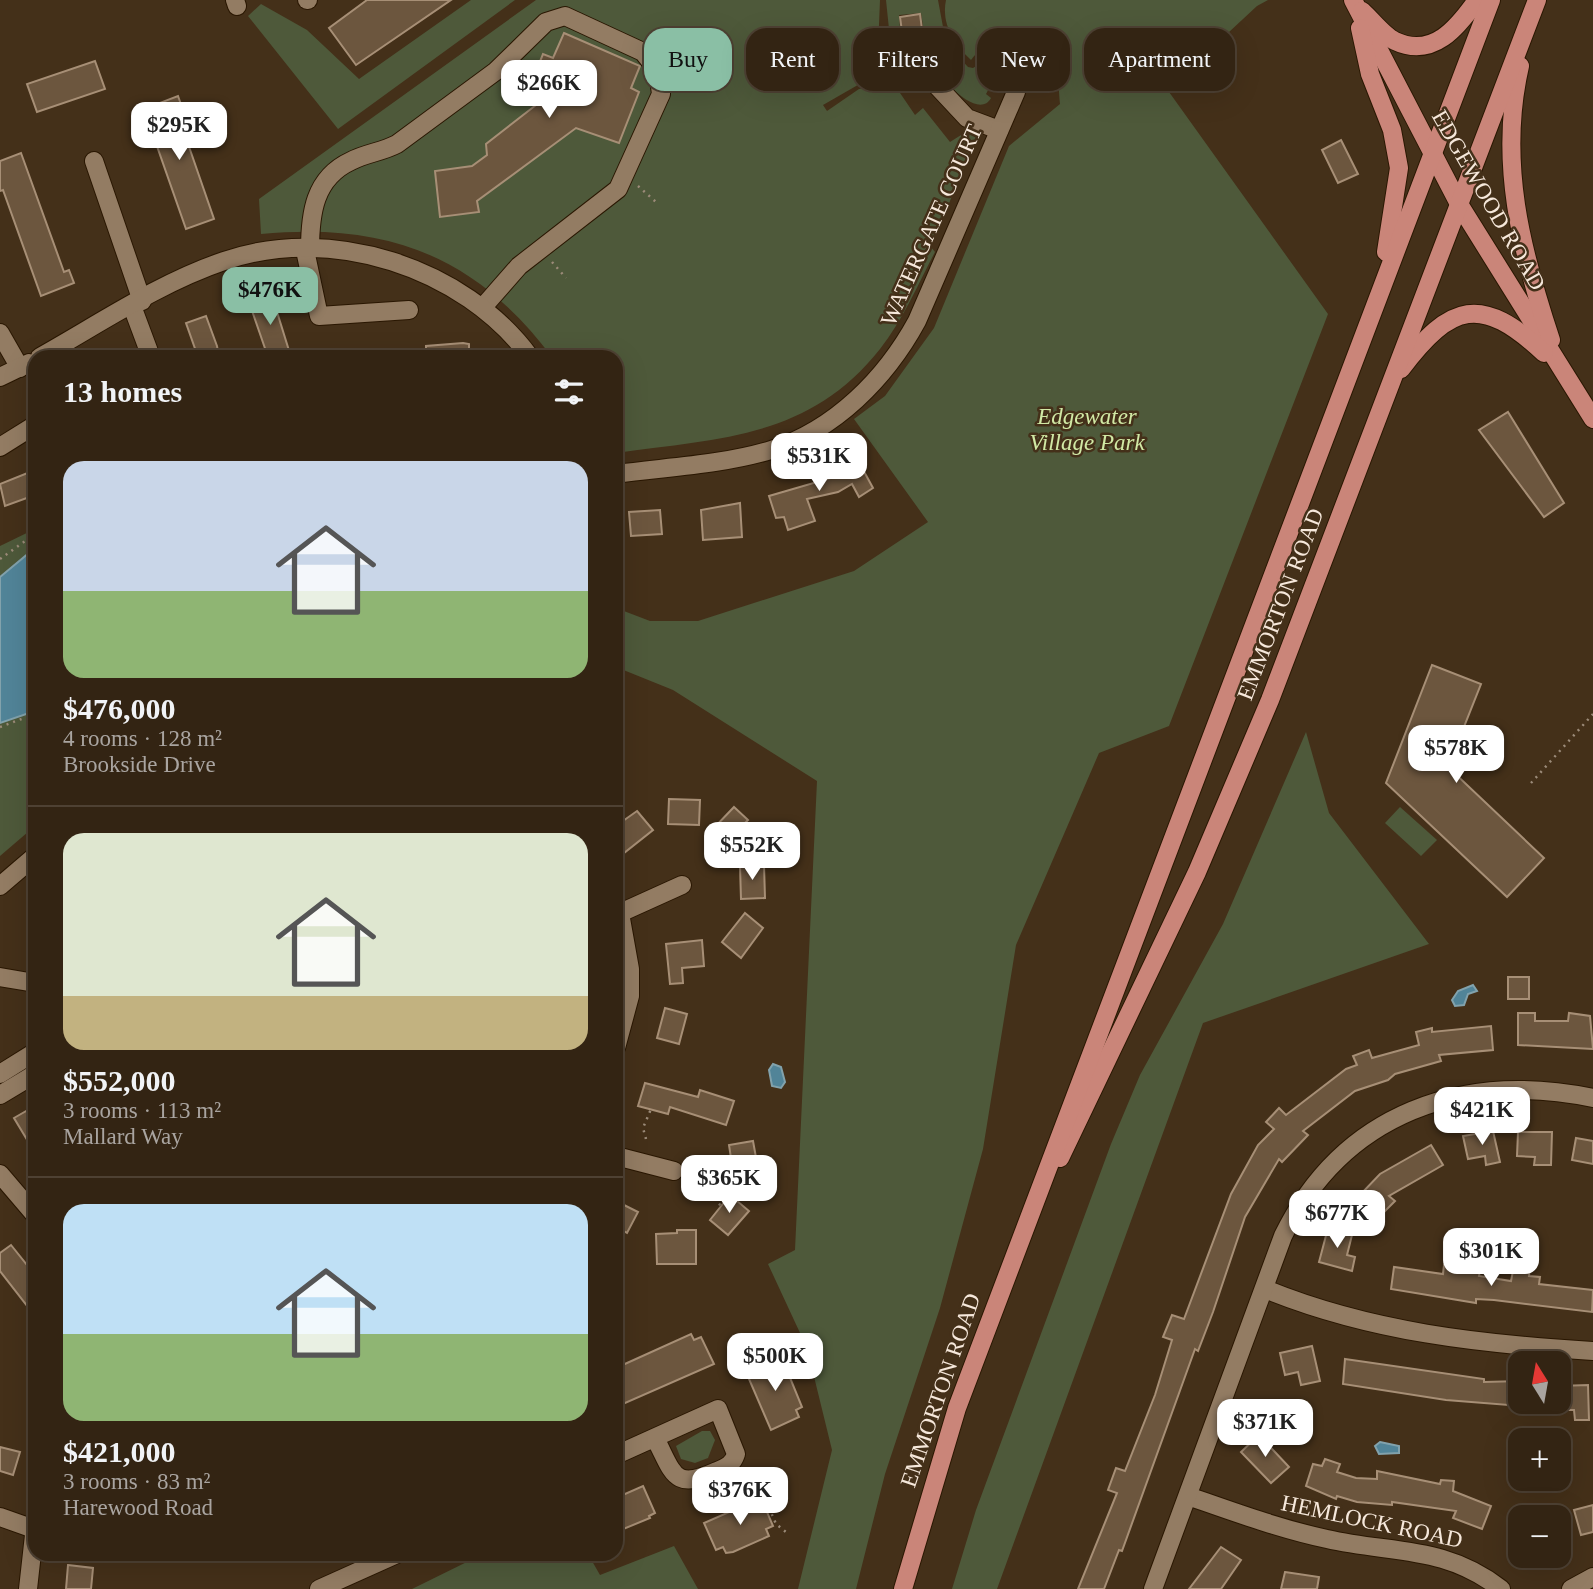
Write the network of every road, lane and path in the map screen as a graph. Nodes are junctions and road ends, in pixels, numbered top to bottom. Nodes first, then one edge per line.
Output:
1 (1477, 0) edge
2 (1491, 0) edge
3 (1537, 0) edge
4 (1355, 1) edge
5 (942, 91) edge
6 (1016, 92) dead end
7 (999, 130) junction
8 (1432, 154) junction
9 (94, 161) dead end
10 (622, 179) junction
11 (656, 202) dead end
12 (1459, 204) junction
13 (542, 248) junction
14 (307, 250) junction
15 (566, 278) dead end
16 (1376, 302) junction
17 (137, 303) junction
18 (483, 307) junction
19 (409, 310) dead end
20 (0, 332) edge
21 (51, 350) edge
22 (149, 350) edge
23 (523, 350) edge
24 (28, 358) edge
25 (28, 363) edge
26 (1562, 370) junction
27 (0, 377) edge
28 (1388, 386) junction
29 (1593, 419) edge
30 (28, 429) edge
31 (0, 447) edge
32 (623, 473) edge
33 (28, 539) edge
34 (0, 559) edge
35 (1593, 714) edge
36 (28, 717) edge
37 (0, 727) edge
38 (1531, 783) dead end
39 (28, 862) edge
40 (682, 885) dead end
41 (0, 886) edge
42 (623, 908) edge
43 (623, 935) edge
44 (0, 977) edge
45 (28, 983) edge
46 (623, 1022) edge
47 (28, 1056) edge
48 (0, 1074) edge
49 (28, 1078) edge
50 (0, 1095) edge
51 (1593, 1098) edge
52 (651, 1109) dead end
53 (646, 1139) dead end
54 (623, 1158) edge
55 (732, 1163) dead end
56 (710, 1169) dead end
57 (674, 1171) dead end
58 (0, 1174) edge
59 (705, 1188) dead end
60 (721, 1206) dead end
61 (28, 1207) edge
62 (1031, 1209) junction
63 (1265, 1289) junction
64 (1593, 1351) edge
65 (655, 1438) junction
66 (623, 1452) edge
67 (758, 1482) dead end
68 (1188, 1496) junction
69 (0, 1517) edge
70 (28, 1525) edge
71 (786, 1532) dead end
72 (31, 1561) edge
73 (381, 1561) edge
74 (1593, 1577) edge
75 (28, 1589) edge
76 (319, 1589) edge
77 (903, 1589) edge
78 (1153, 1589) edge
79 (1501, 1589) edge
80 (1571, 1589) edge

1 - 4 main road
2 - 8 main road, EMMORTON ROAD
3 - 12 main road, EMMORTON ROAD
3 - 26 main road
4 - 8 main road, EDGEWOOD ROAD
4 - 16 main road
5 - 7 street
6 - 7 street, WATERGATE COURT
7 - 32 street, WATERGATE COURT
8 - 12 main road, EDGEWOOD ROAD
8 - 16 main road, EMMORTON ROAD
9 - 17 street
10 - 11 path
10 - 13 street
10 - 14 street
12 - 26 main road, EDGEWOOD ROAD
12 - 28 main road, EMMORTON ROAD
13 - 15 path
13 - 18 street
14 - 17 street
14 - 18 street
14 - 19 street
16 - 62 main road, EMMORTON ROAD
17 - 21 street
17 - 22 street
18 - 23 street
20 - 24 street
25 - 27 street
26 - 28 main road
26 - 29 main road, EDGEWOOD ROAD
28 - 62 main road, EMMORTON ROAD
30 - 31 street
33 - 34 path
35 - 38 path
36 - 37 path
39 - 41 street
40 - 42 street
43 - 46 street
44 - 45 street
47 - 48 street
49 - 50 street
51 - 63 street
52 - 53 path
54 - 57 street
55 - 56 path
58 - 61 street
59 - 60 path
62 - 77 main road, EMMORTON ROAD
63 - 64 street
63 - 68 street
65 - 65 street
65 - 66 street
67 - 71 path
68 - 78 street
68 - 79 street, HEMLOCK ROAD
69 - 70 street
72 - 75 street
73 - 76 street
74 - 80 street

